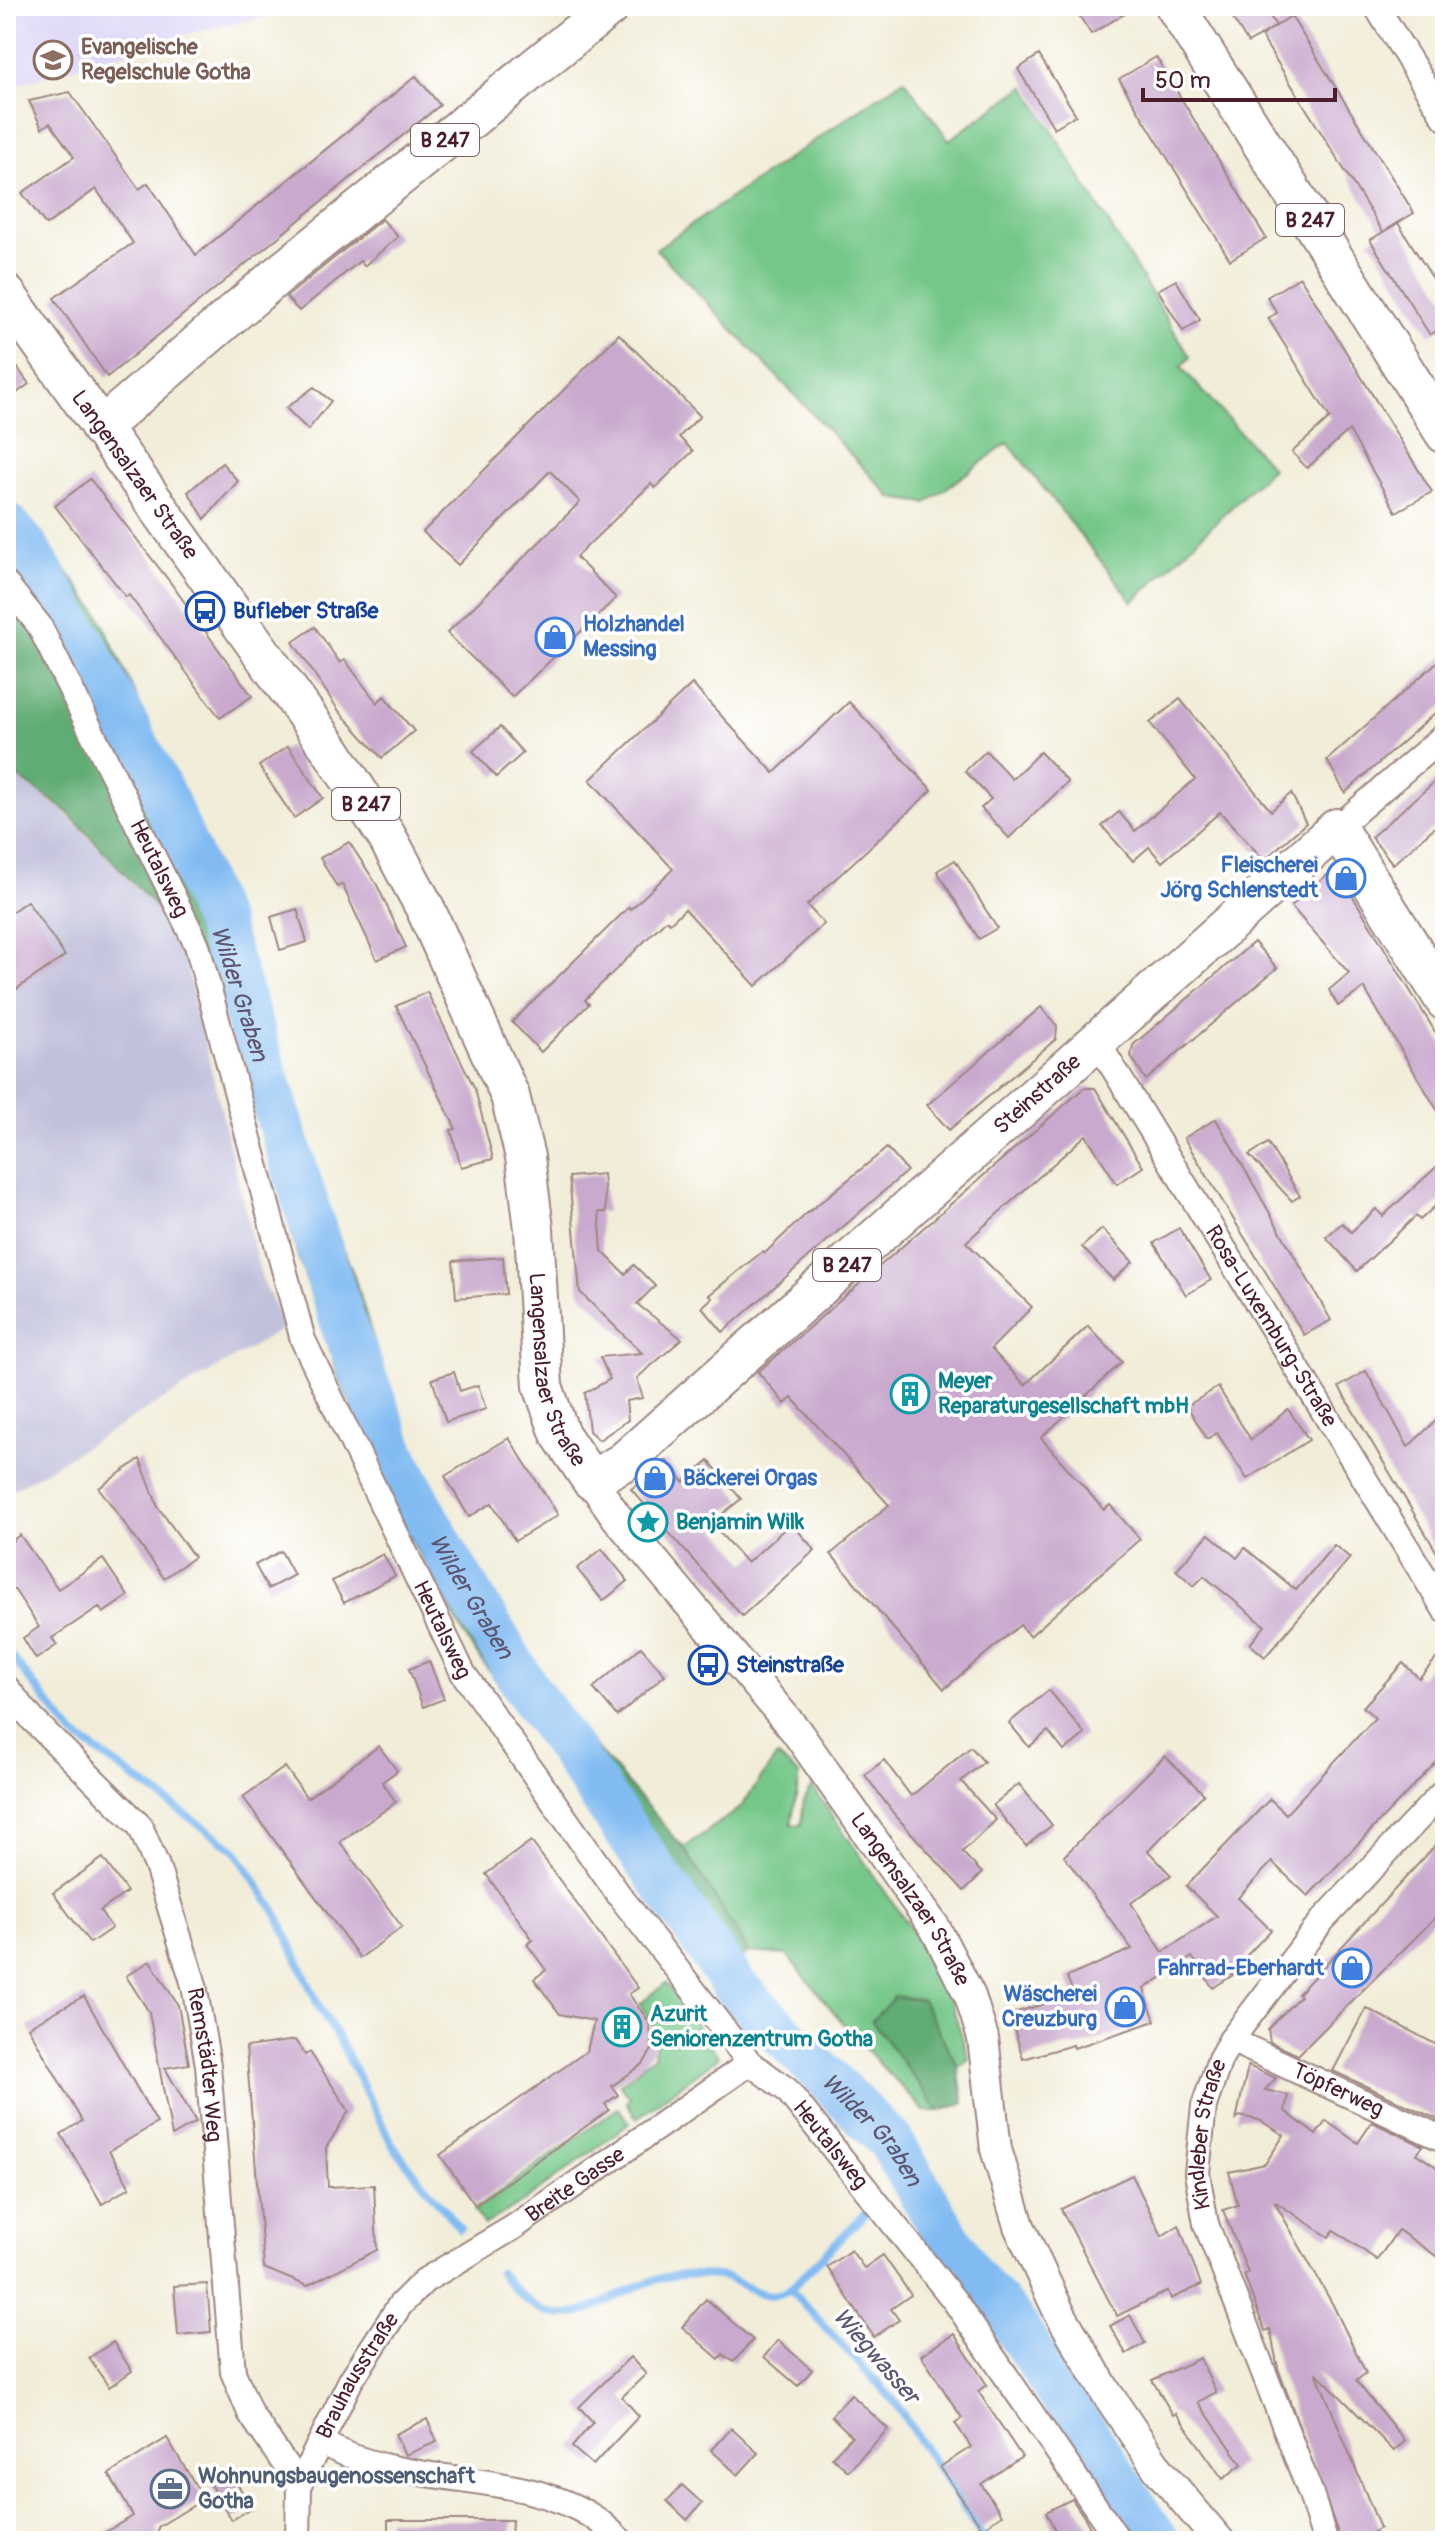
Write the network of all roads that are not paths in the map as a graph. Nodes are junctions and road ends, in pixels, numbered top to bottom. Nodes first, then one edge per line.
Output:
1 (611, 6) edge
2 (1175, 6) edge
3 (1376, 6) edge
4 (1445, 118) edge
5 (6, 294) edge
6 (100, 428) junction
7 (1445, 434) edge
8 (6, 584) edge
9 (1445, 735) edge
10 (1337, 828) junction
11 (1445, 1001) edge
12 (1098, 1043) junction
13 (591, 1480) junction
14 (1445, 1610) edge
15 (6, 1687) edge
16 (1445, 1790) edge
17 (1231, 2040) junction
18 (750, 2063) junction
19 (1445, 2140) edge
20 (400, 2305) joint
21 (321, 2442) junction
22 (299, 2485) junction
23 (298, 2541) edge
24 (621, 2541) edge
25 (1119, 2541) edge
26 (1219, 2541) edge
27 (1325, 2541) edge

1 - 6 main road, B 247
2 - 7 main road, B 247
3 - 4 street
5 - 6 main road, Langensalzaer Straße / B 247
6 - 13 main road, Langensalzaer Straße / B 247
8 - 18 street, Heutalsweg
9 - 10 street, Steinstraße
10 - 11 main road
10 - 12 main road, Steinstraße / B 247
12 - 13 main road, Steinstraße / B 247
12 - 14 street, Rosa-Luxemburg-Straße
13 - 26 street, Langensalzaer Straße
15 - 22 street, Remstädter Weg
16 - 17 street, Kindleber Straße
17 - 19 street, Töpferweg
17 - 27 street, Kindleber Straße
18 - 20 street, Breite Gasse
18 - 25 street, Heutalsweg
20 - 21 street, Brauhausstraße
21 - 22 street, Brauhausstraße
21 - 24 street
22 - 23 street, Brauhausstraße

